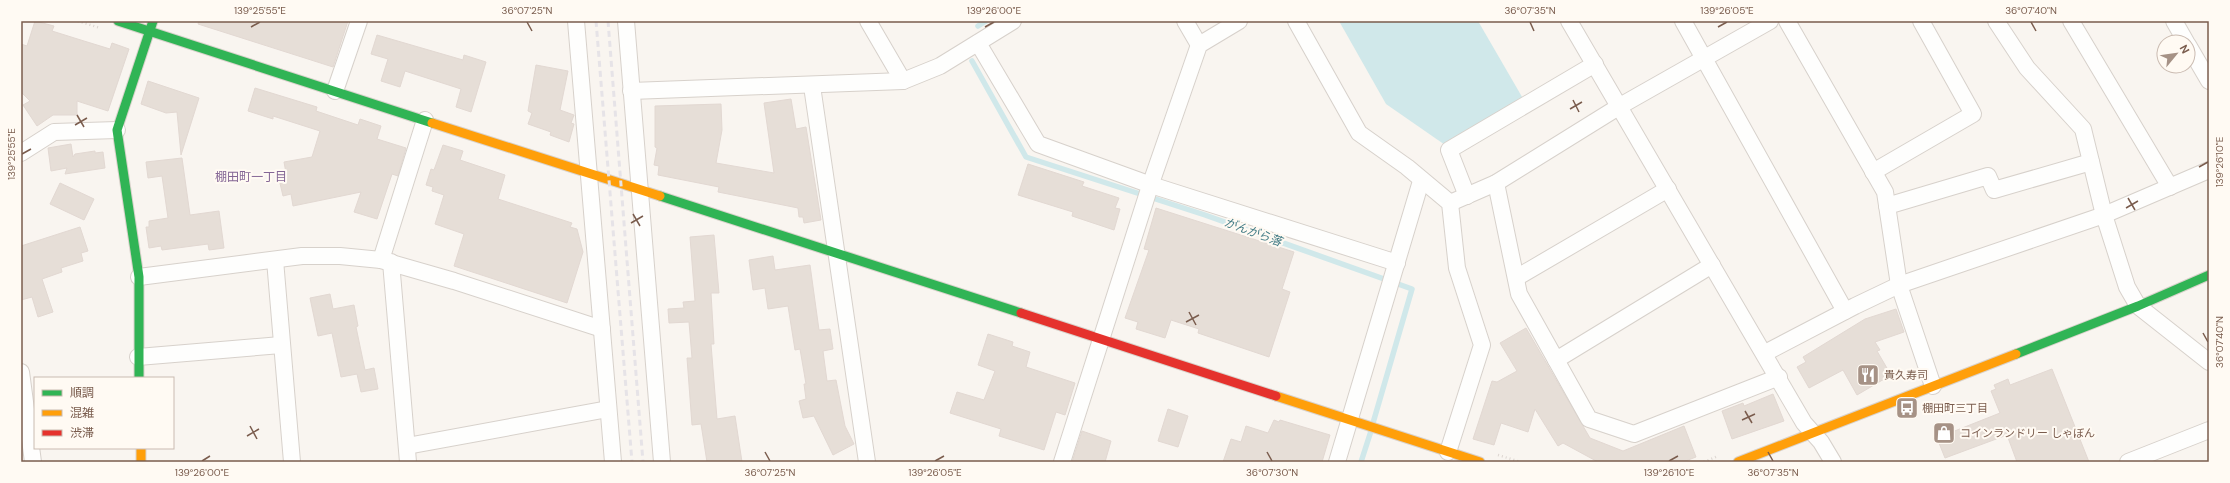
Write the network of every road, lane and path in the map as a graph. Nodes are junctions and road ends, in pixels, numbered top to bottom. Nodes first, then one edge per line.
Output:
1 (118, 21) edge
2 (153, 21) edge
3 (359, 21) edge
4 (576, 21) edge
5 (626, 21) edge
6 (868, 21) edge
7 (1014, 21) edge
8 (1185, 21) edge
9 (1239, 21) edge
10 (1296, 21) edge
11 (1569, 21) edge
12 (1684, 21) edge
13 (1770, 21) edge
14 (1787, 21) edge
15 (1921, 21) edge
16 (1996, 21) edge
17 (2070, 21) edge
18 (2174, 21) edge
19 (149, 31) junction
20 (2181, 34) edge
21 (978, 43) junction
22 (1199, 45) junction
23 (1705, 58) junction
24 (2196, 59) edge
25 (1595, 64) junction
26 (903, 81) junction
27 (2209, 81) edge
28 (812, 86) junction
29 (335, 91) junction
30 (631, 91) junction
31 (1620, 106) junction
32 (425, 120) junction
33 (117, 130) junction
34 (21, 153) edge
35 (2091, 162) junction
36 (2209, 170) edge
37 (1873, 172) junction
38 (589, 173) junction
39 (1421, 181) junction
40 (1496, 183) junction
41 (1151, 185) junction
42 (2170, 187) junction
43 (1668, 189) junction
44 (639, 190) junction
45 (1467, 196) junction
46 (1450, 203) junction
47 (1887, 206) junction
48 (2104, 216) junction
49 (836, 254) junction
50 (275, 260) junction
51 (386, 261) junction
52 (1397, 263) junction
53 (1712, 265) junction
54 (2209, 275) edge
55 (138, 277) junction
56 (1516, 278) junction
57 (1899, 286) junction
58 (2138, 306) junction
59 (1845, 311) junction
60 (602, 328) junction
61 (1102, 339) junction
62 (281, 345) junction
63 (1765, 353) junction
64 (138, 356) junction
65 (1556, 360) junction
66 (2209, 362) edge
67 (21, 372) edge
68 (139, 377) edge
69 (1779, 377) junction
70 (1933, 386) junction
71 (608, 409) junction
72 (24, 411) edge
73 (1356, 422) junction
74 (2209, 430) edge
75 (1812, 433) junction
76 (407, 446) junction
77 (141, 449) edge
78 (1448, 452) junction
79 (33, 462) edge
80 (141, 462) edge
81 (292, 462) edge
82 (408, 462) edge
83 (613, 462) edge
84 (662, 462) edge
85 (867, 462) edge
86 (1062, 462) edge
87 (1337, 462) edge
88 (1480, 462) edge
89 (1738, 462) edge
90 (1833, 462) edge
91 (2128, 462) edge

1 - 19 street
2 - 19 street
3 - 29 street
4 - 38 street
5 - 30 street
6 - 26 street
7 - 21 street
8 - 22 street
9 - 22 street
10 - 39 street
11 - 25 street
12 - 23 street
13 - 23 street
14 - 37 street
15 - 37 street
16 - 35 street
17 - 42 street
18 - 20 street
19 - 29 street
19 - 33 street
21 - 26 street
21 - 41 street
22 - 41 street
23 - 31 street
23 - 59 street
24 - 27 street
25 - 31 street
25 - 45 street
26 - 28 street
28 - 30 street
28 - 49 street
29 - 32 street
30 - 44 street
31 - 40 street
31 - 43 street
32 - 38 street
32 - 51 street
33 - 34 street
33 - 55 street
35 - 47 street
35 - 48 street
36 - 42 street
37 - 47 street
38 - 44 street
38 - 60 street
39 - 46 street
39 - 52 street
40 - 45 street
40 - 56 street
41 - 52 street
41 - 61 street
42 - 48 street
43 - 53 street
43 - 56 street
44 - 49 street
44 - 84 street
45 - 46 street
46 - 78 street
47 - 57 street
48 - 57 street
48 - 58 street
49 - 61 street
49 - 85 street
50 - 51 street
50 - 55 street
50 - 62 street
51 - 60 street
51 - 76 street
52 - 73 street
53 - 63 street
53 - 65 street
54 - 58 street
55 - 64 street
56 - 65 street
57 - 59 street
57 - 70 street
58 - 66 street
58 - 70 street
59 - 63 street
60 - 71 street
61 - 73 street
61 - 86 street
62 - 64 street
62 - 81 street
63 - 69 street
64 - 68 street
65 - 69 street
67 - 72 street
69 - 75 street
70 - 75 street
71 - 76 street
71 - 83 street
72 - 79 street
73 - 78 street
73 - 87 street
74 - 91 street
75 - 89 street
75 - 90 street
76 - 82 street
77 - 80 street
78 - 88 street

